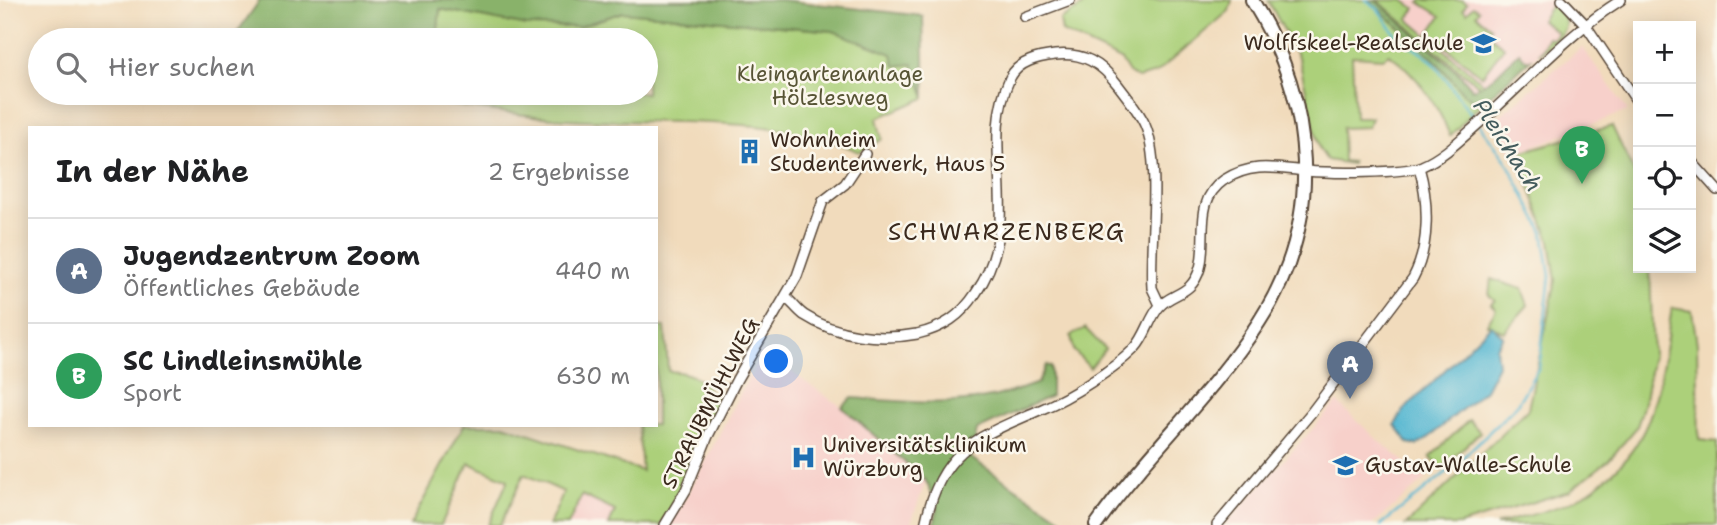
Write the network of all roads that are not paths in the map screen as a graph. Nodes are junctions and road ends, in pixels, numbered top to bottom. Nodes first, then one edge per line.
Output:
1 (1070, 0) edge
2 (1252, 0) edge
3 (1562, 0) edge
4 (1621, 0) edge
5 (1025, 16) dead end
6 (1585, 24) junction
7 (1633, 96) edge
8 (865, 154) dead end
9 (1419, 167) junction
10 (1696, 167) edge
11 (1305, 171) junction
12 (1717, 190) edge
13 (785, 297) junction
14 (1160, 305) junction
15 (665, 525) edge
16 (925, 525) edge
17 (1096, 525) edge
18 (1217, 525) edge

1 - 5 street
2 - 11 main road
3 - 6 street
4 - 6 street
6 - 7 street
6 - 9 street
8 - 13 street, STRAUBMÜHLWEG
9 - 11 street
9 - 18 street
10 - 12 street
11 - 14 street
11 - 17 main road
13 - 14 street
13 - 15 street, STRAUBMÜHLWEG
14 - 16 street

